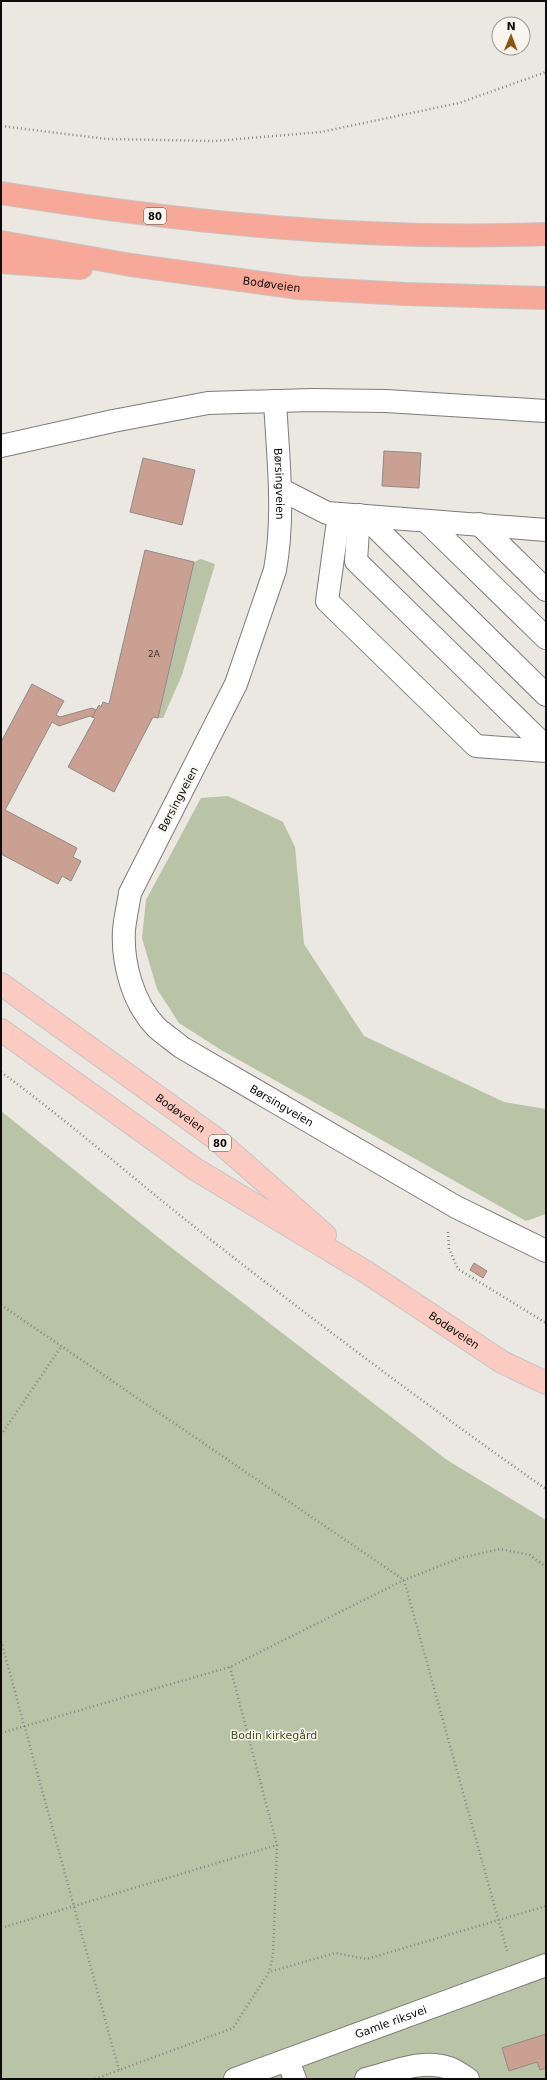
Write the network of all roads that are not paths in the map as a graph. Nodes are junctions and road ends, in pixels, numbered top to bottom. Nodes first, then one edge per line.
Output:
1 (1, 193) edge
2 (546, 234) edge
3 (1, 242) edge
4 (1, 262) edge
5 (131, 265) junction
6 (546, 298) edge
7 (276, 402) junction
8 (546, 411) edge
9 (1, 446) edge
10 (280, 489) junction
11 (354, 515) junction
12 (426, 521) junction
13 (480, 524) junction
14 (543, 532) edge
15 (546, 590) edge
16 (546, 638) edge
17 (546, 695) edge
18 (546, 747) edge
19 (546, 751) edge
20 (1, 984) edge
21 (1, 1030) edge
22 (546, 1251) edge
23 (366, 1272) junction
24 (546, 1383) edge
25 (546, 1965) edge
26 (291, 2070) edge
27 (235, 2079) edge
28 (366, 2079) edge
29 (468, 2079) edge

1 - 2 highway, 80
3 - 5 highway, Bodøveien
4 - 5 highway
5 - 6 highway, Bodøveien
7 - 8 street
7 - 9 street
7 - 10 street, Børsingveien
10 - 11 street
10 - 22 street, Børsingveien
11 - 12 street
11 - 17 street
11 - 18 street
11 - 19 street
12 - 13 street
12 - 16 street
13 - 14 street
13 - 15 street
20 - 23 main road, Bodøveien / 80
21 - 23 main road, Bodøveien / 80
23 - 24 main road, Bodøveien / 80
25 - 26 street, Gamle riksvei
26 - 27 street, Gamle riksvei
28 - 29 street

